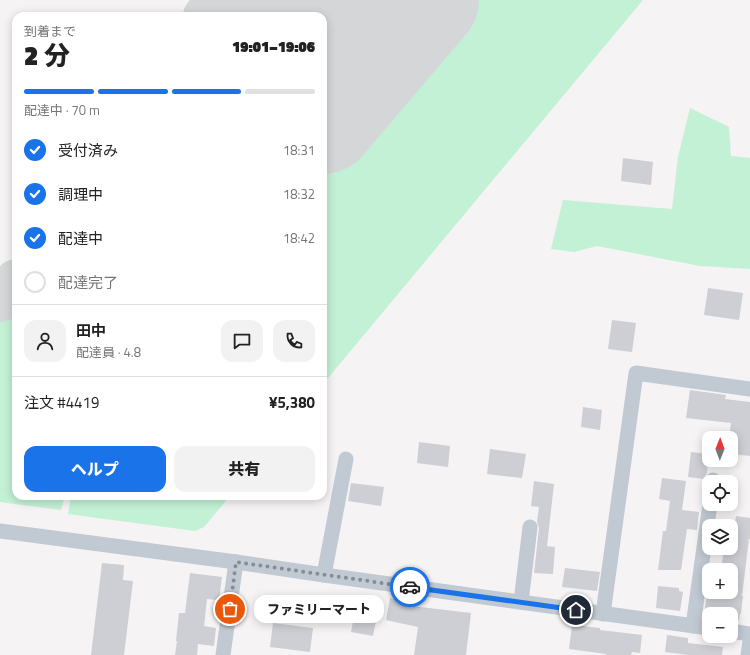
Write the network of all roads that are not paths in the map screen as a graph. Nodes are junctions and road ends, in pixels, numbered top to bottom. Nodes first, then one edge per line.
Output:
1 (750, 389) edge
2 (346, 459) dead end
3 (709, 511) edge
4 (530, 527) dead end
5 (0, 531) edge
6 (236, 562) junction
7 (324, 575) junction
8 (521, 602) junction
9 (603, 614) junction
10 (693, 626) junction
11 (702, 627) edge
12 (738, 632) edge
13 (750, 634) edge
14 (750, 642) edge
15 (224, 655) edge
16 (748, 655) edge

1 - 9 street
2 - 7 street
3 - 10 street
4 - 8 street
5 - 6 street
6 - 7 street
6 - 15 street
7 - 8 street
8 - 9 street
9 - 10 street
10 - 11 street
12 - 13 street
14 - 16 street

